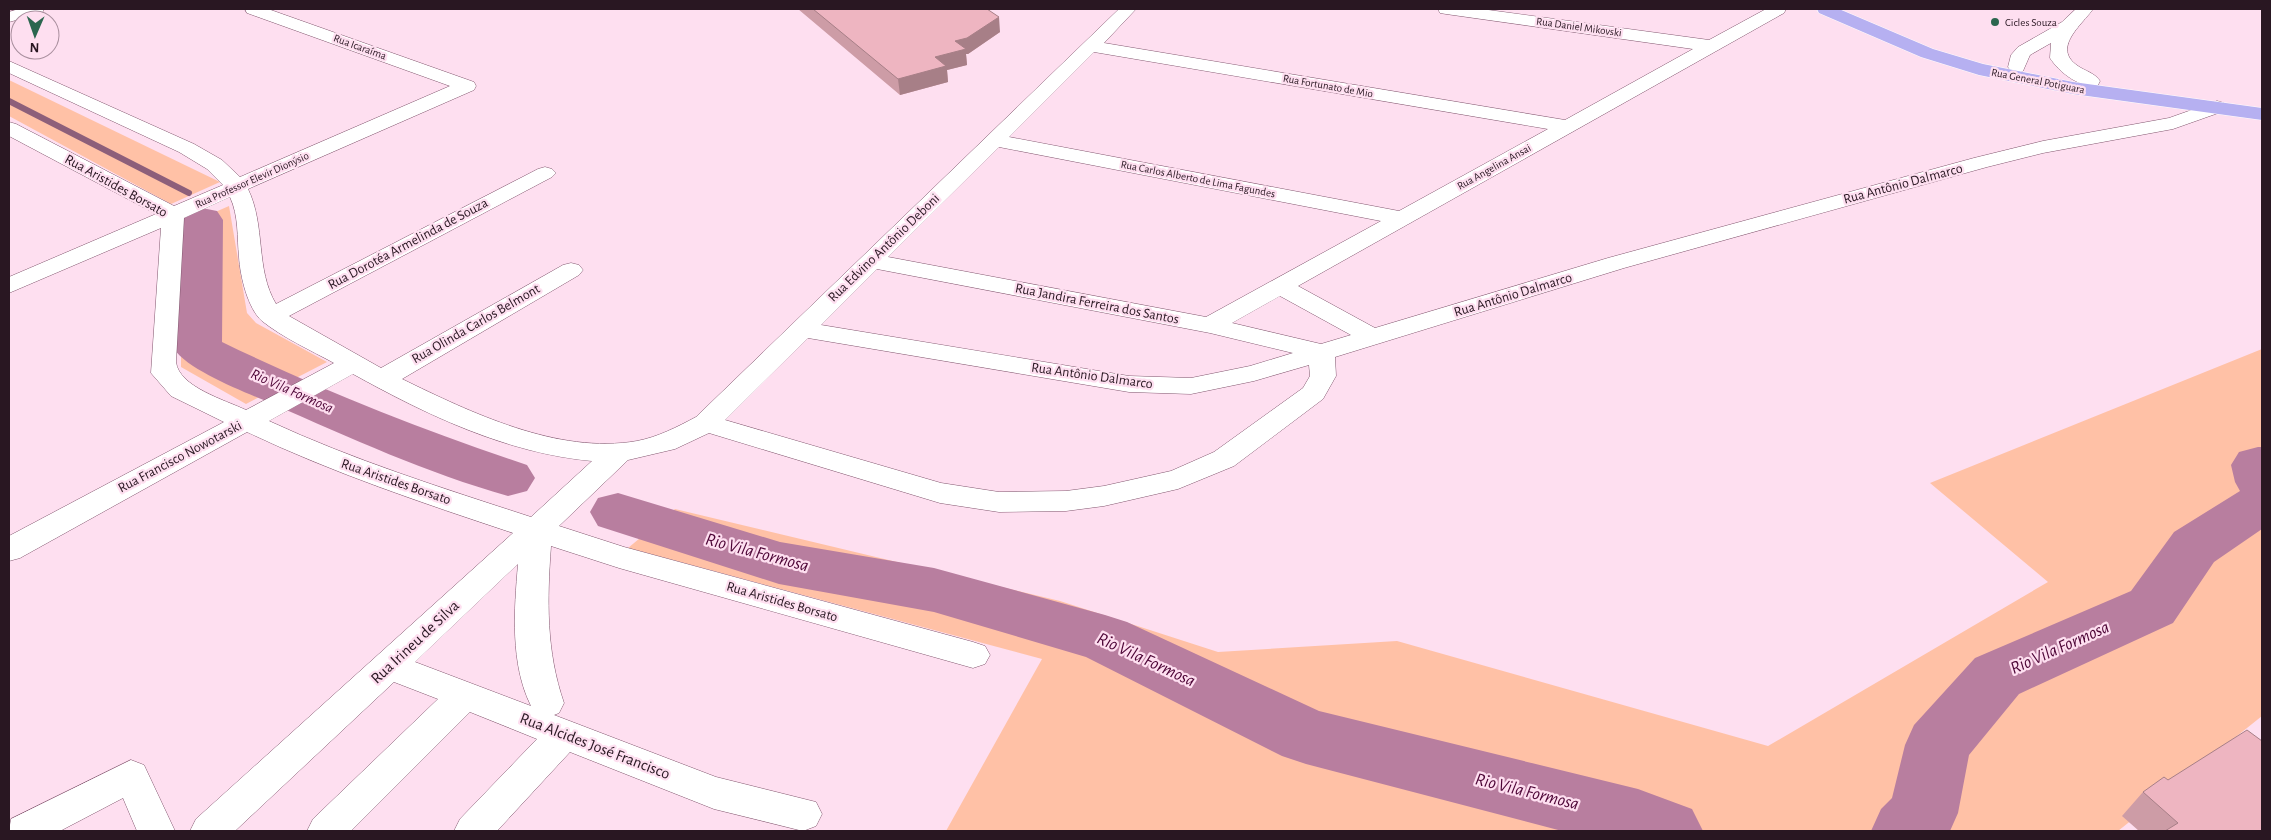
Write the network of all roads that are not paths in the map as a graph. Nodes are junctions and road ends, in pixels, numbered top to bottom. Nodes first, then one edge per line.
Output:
1 (36, 9) edge
2 (253, 9) edge
3 (1128, 9) edge
4 (1446, 9) edge
5 (1778, 9) edge
6 (1828, 9) edge
7 (2085, 9) edge
8 (1549, 16) edge
9 (9, 17) edge
10 (2068, 26) junction
11 (1879, 33) junction
12 (1090, 46) junction
13 (1712, 46) junction
14 (9, 66) edge
15 (2017, 67) junction
16 (2091, 81) junction
17 (467, 86) joint
18 (2073, 88) junction
19 (2210, 106) junction
20 (2262, 114) edge
21 (1566, 126) junction
22 (9, 128) edge
23 (994, 140) junction
24 (545, 173) dead end
25 (236, 187) junction
26 (173, 214) junction
27 (1402, 218) junction
28 (871, 261) junction
29 (571, 270) dead end
30 (9, 286) edge
31 (1280, 286) junction
32 (271, 316) junction
33 (1210, 325) junction
34 (802, 329) junction
35 (1375, 338) junction
36 (1322, 353) junction
37 (352, 364) junction
38 (382, 379) junction
39 (252, 418) junction
40 (706, 423) junction
41 (620, 452) junction
42 (536, 529) junction
43 (9, 550) edge
44 (973, 655) dead end
45 (390, 666) junction
46 (465, 695) junction
47 (555, 718) junction
48 (803, 814) dead end
49 (24, 831) edge
50 (156, 831) edge
51 (209, 831) edge
52 (326, 831) edge
53 (474, 831) edge

1 - 9 street
2 - 17 street, Rua Icaraíma
3 - 12 street, Rua Edvino Antônio Deboni
4 - 8 street, Rua Daniel Mikovski
5 - 13 street, Rua Angelina Ansai
6 - 11 main road, Rua General Potiguara
7 - 10 street
8 - 13 street, Rua Daniel Mikovski
10 - 15 street
10 - 16 street
11 - 15 main road, Rua General Potiguara
11 - 18 main road, Rua General Potiguara
12 - 21 street, Rua Fortunato de Mio
12 - 23 street, Rua Edvino Antônio Deboni
13 - 21 street, Rua Angelina Ansai
14 - 25 street
15 - 16 main road, Rua General Potiguara
15 - 18 main road
16 - 19 main road, Rua General Potiguara
17 - 25 street, Rua Professor Elevir Dionýsio
18 - 19 main road, Rua General Potiguara
19 - 20 main road, Rua General Potiguara
19 - 35 street, Rua Antônio Dalmarco
21 - 27 street, Rua Angelina Ansai
22 - 26 street, Rua Aristides Borsato
23 - 27 street, Rua Carlos Alberto de Lima Fagundes
23 - 28 street, Rua Edvino Antônio Deboni
24 - 32 street, Rua Dorotéa Armelinda de Souza
25 - 26 street, Rua Professor Elevir Dionýsio
25 - 32 street
26 - 30 street, Rua Professor Elevir Dionýsio
26 - 39 street, Rua Aristides Borsato
27 - 31 street, Rua Angelina Ansai
28 - 33 street, Rua Jandira Ferreira dos Santos
28 - 34 street, Rua Edvino Antônio Deboni
29 - 38 street, Rua Olinda Carlos Belmont
31 - 33 street, Rua Angelina Ansai
31 - 35 street
32 - 37 street
33 - 36 street, Rua Jandira Ferreira dos Santos
34 - 36 street, Rua Antônio Dalmarco
34 - 40 street, Rua Edvino Antônio Deboni
35 - 36 street, Rua Antônio Dalmarco
36 - 40 street
37 - 38 street
37 - 39 street, Rua Francisco Nowotarski
38 - 41 street
39 - 42 street, Rua Aristides Borsato
39 - 43 street, Rua Francisco Nowotarski
40 - 41 street, Rua Edvino Antônio Deboni
41 - 42 street, Rua Irineu de Silva
42 - 44 street, Rua Aristides Borsato
42 - 45 street, Rua Irineu de Silva
42 - 47 street
45 - 46 street, Rua Alcides José Francisco
45 - 51 street, Rua Irineu de Silva
46 - 47 street, Rua Alcides José Francisco
46 - 52 street
47 - 48 street, Rua Alcides José Francisco
47 - 53 street
49 - 50 street

